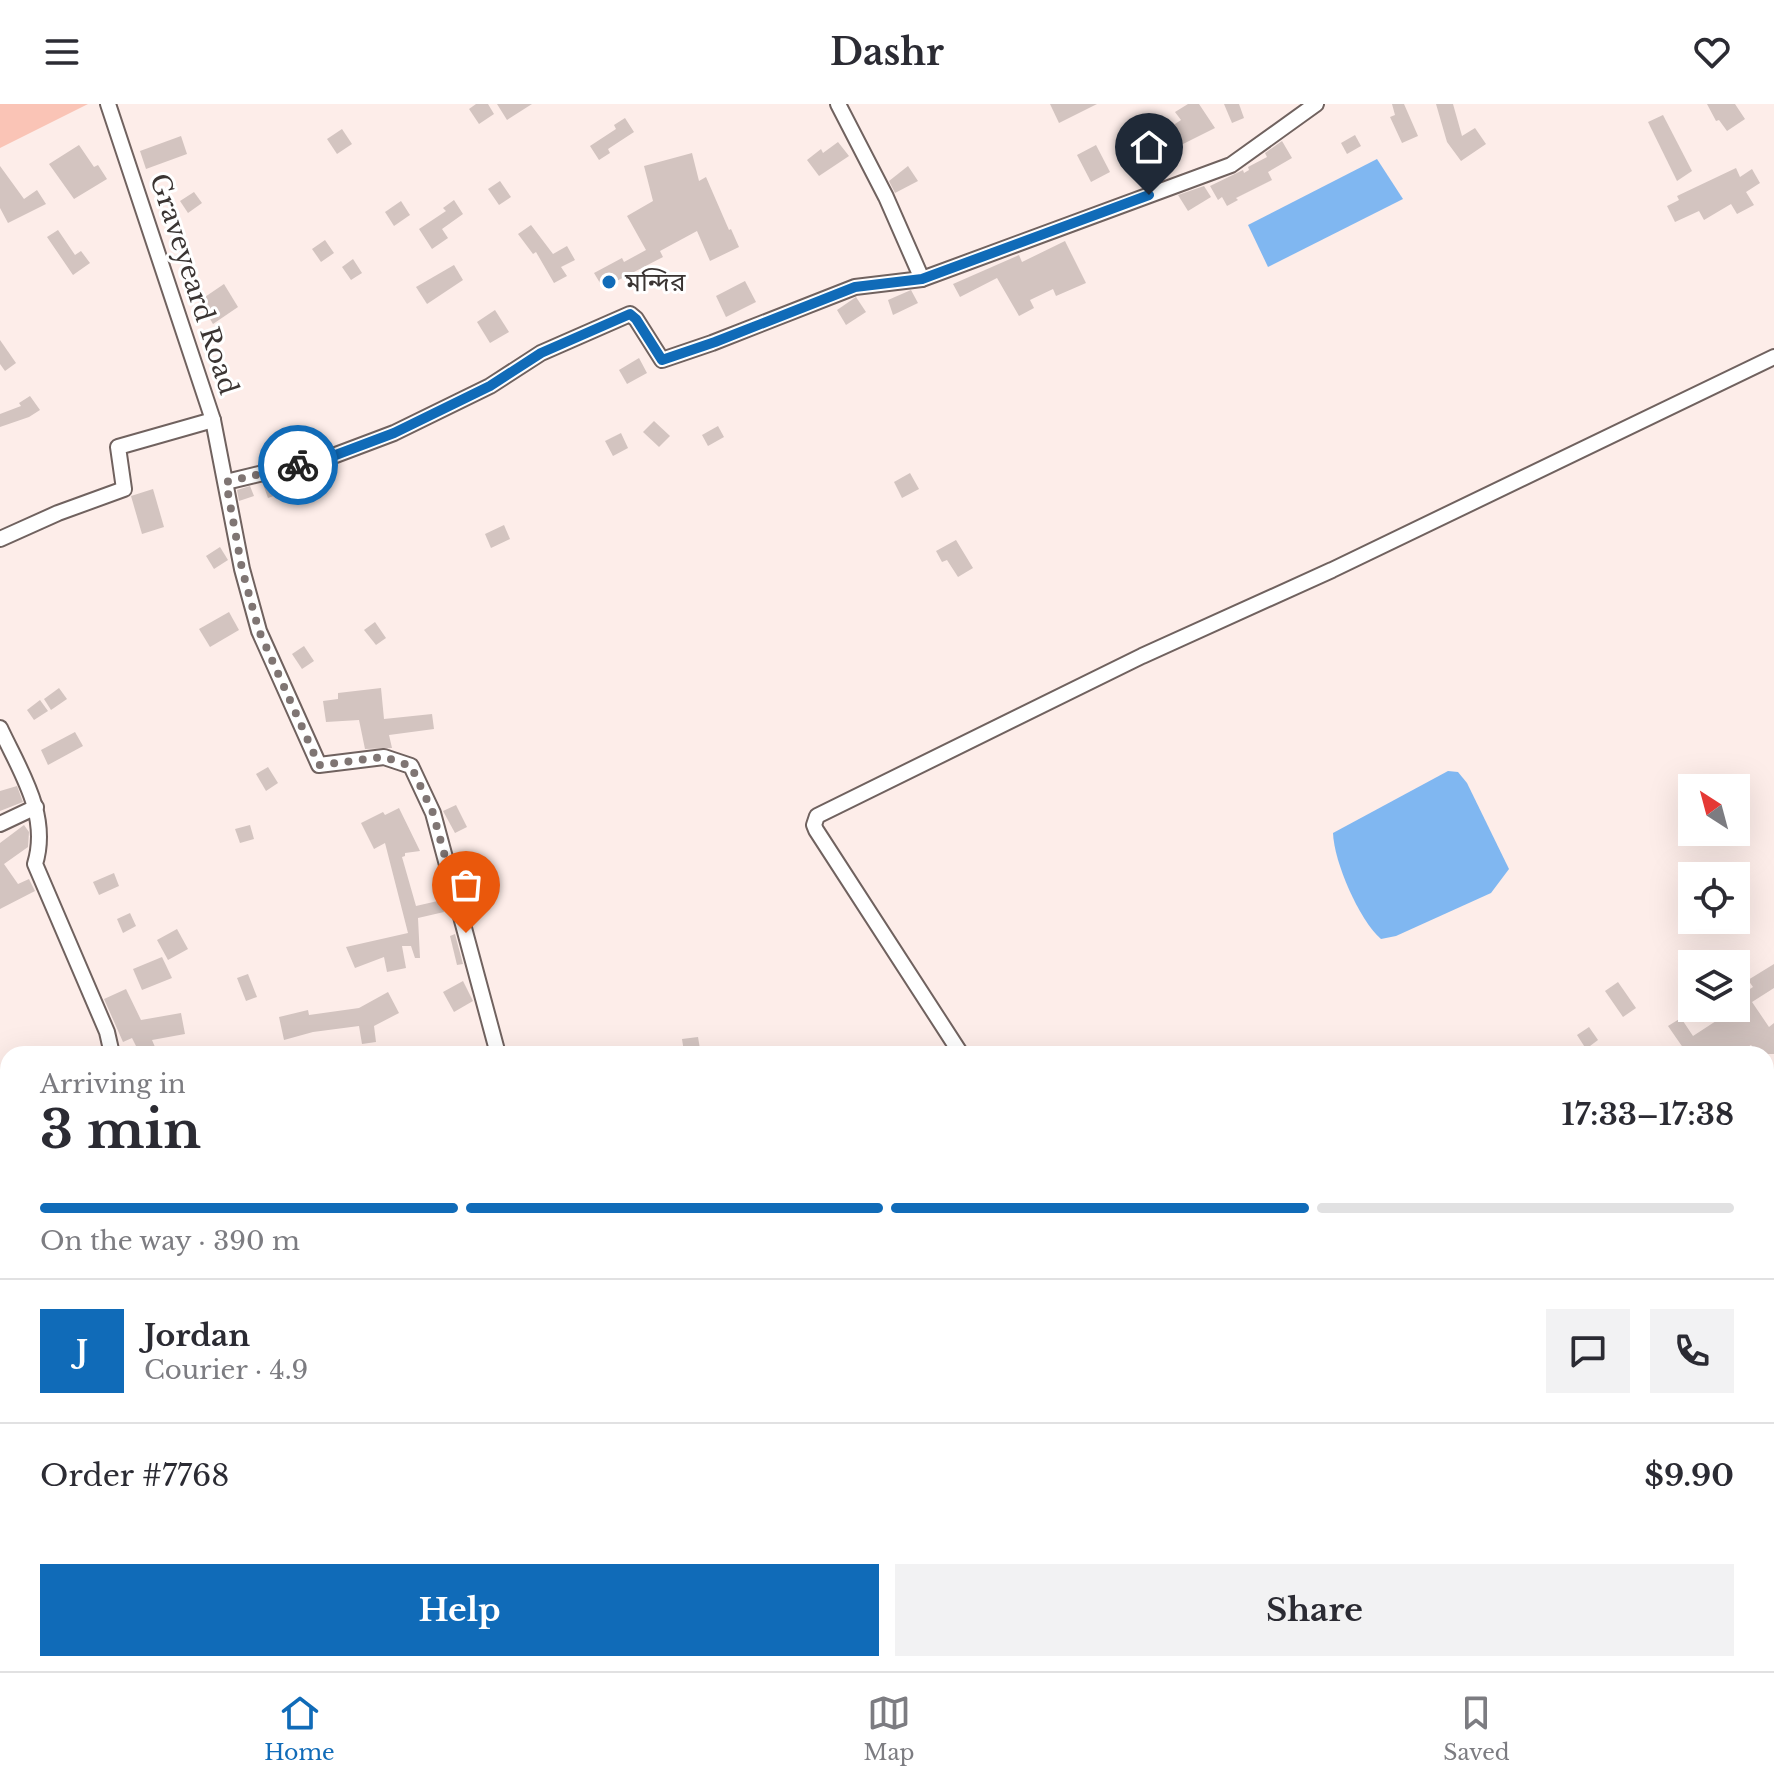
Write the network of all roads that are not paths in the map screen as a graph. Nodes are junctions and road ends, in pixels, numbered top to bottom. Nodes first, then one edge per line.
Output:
1 (108, 104) edge
2 (838, 104) edge
3 (1316, 104) edge
4 (922, 279) junction
5 (1774, 357) edge
6 (213, 420) junction
7 (226, 482) junction
8 (0, 539) edge
9 (0, 728) edge
10 (36, 807) junction
11 (0, 824) edge
12 (110, 1046) edge
13 (496, 1046) edge
14 (956, 1046) edge

1 - 6 street, Graveyeard Road
2 - 4 street
3 - 4 street
4 - 7 street
5 - 14 street
6 - 7 street, Graveyeard Road
6 - 8 street
7 - 13 street, Graveyeard Road
9 - 10 street
10 - 11 street
10 - 12 street

